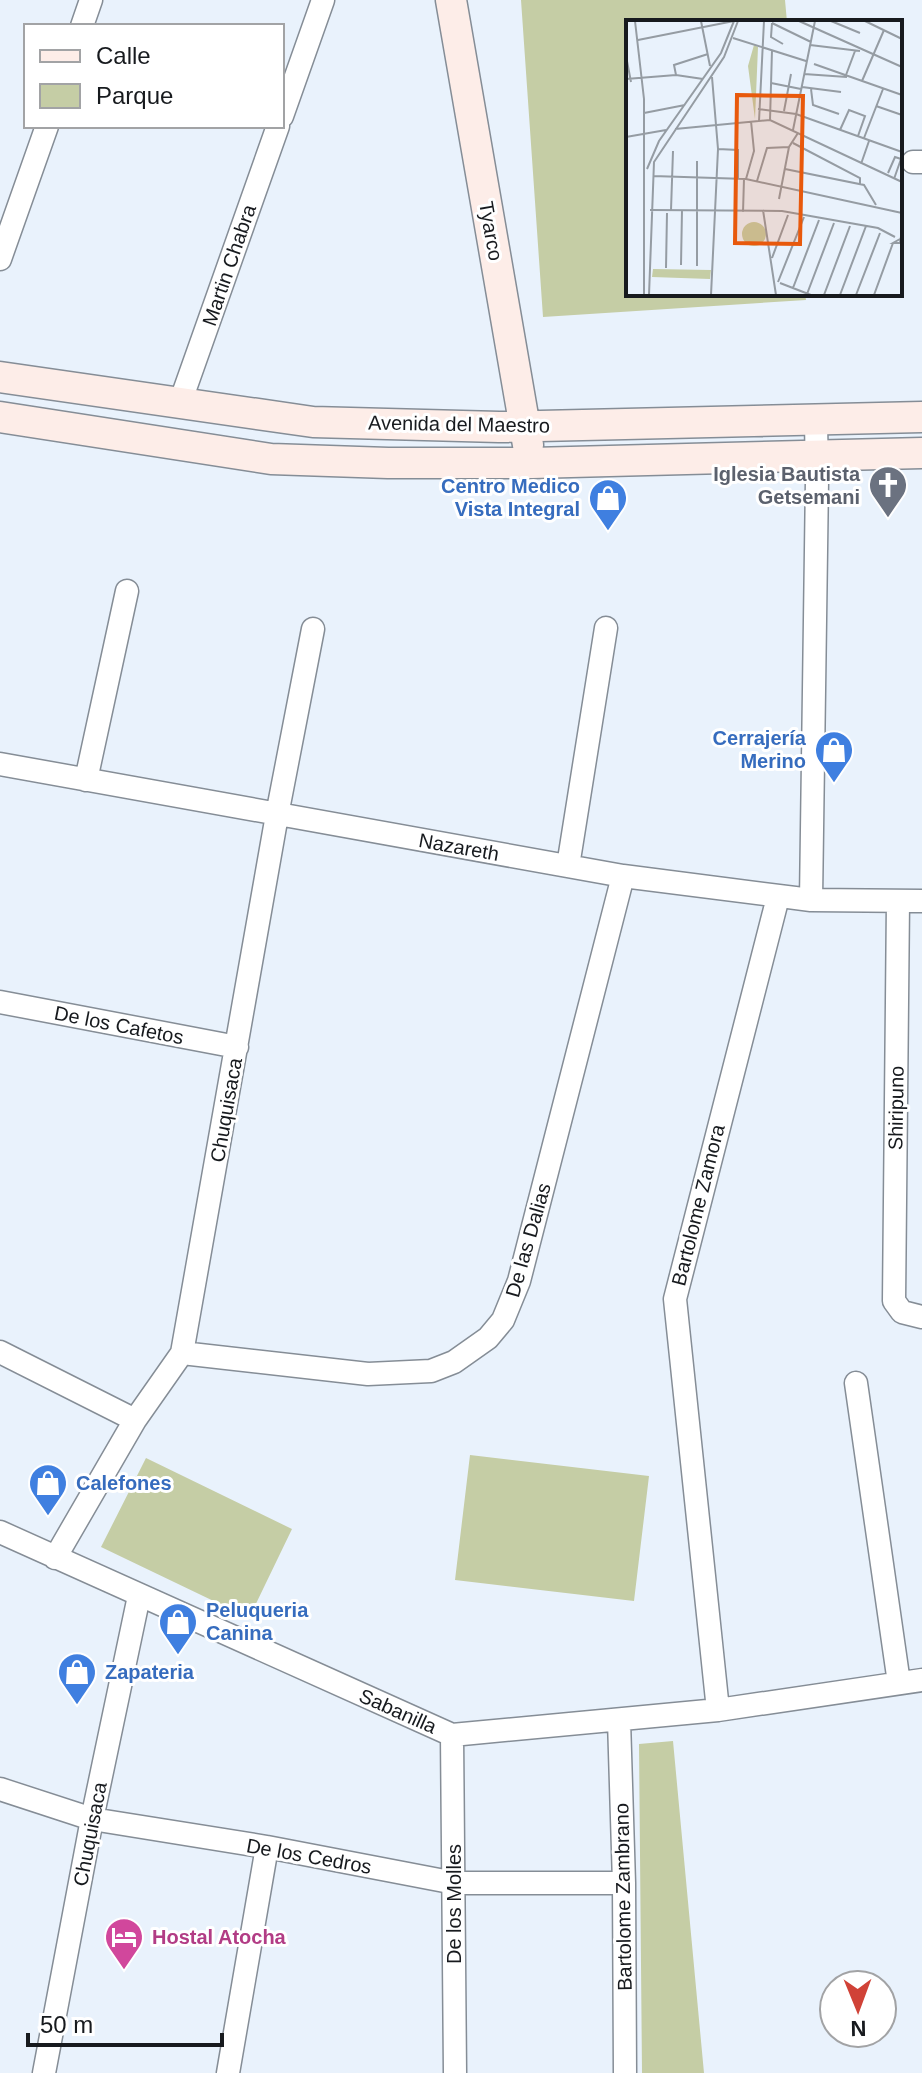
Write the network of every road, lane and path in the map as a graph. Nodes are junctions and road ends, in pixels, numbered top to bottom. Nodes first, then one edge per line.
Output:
1 (323, 0) edge
2 (451, 0) edge
3 (286, 89) edge
4 (46, 128) edge
5 (277, 128) edge
6 (0, 259) edge
7 (12, 379) edge
8 (180, 403) junction
9 (922, 417) edge
10 (8, 418) edge
11 (816, 421) junction
12 (389, 424) junction
13 (525, 426) junction
14 (922, 453) edge
15 (817, 456) junction
16 (388, 463) junction
17 (532, 463) junction
18 (127, 591) dead end
19 (606, 628) dead end
20 (313, 629) dead end
21 (0, 764) edge
22 (86, 780) junction
23 (277, 815) junction
24 (568, 866) junction
25 (623, 876) junction
26 (778, 897) junction
27 (811, 900) junction
28 (898, 901) junction
29 (922, 901) edge
30 (0, 1002) edge
31 (237, 1047) junction
32 (912, 1315) edge
33 (0, 1352) edge
34 (182, 1353) junction
35 (856, 1383) dead end
36 (135, 1420) junction
37 (0, 1532) edge
38 (55, 1558) junction
39 (139, 1596) junction
40 (922, 1680) edge
41 (899, 1683) junction
42 (718, 1710) junction
43 (619, 1720) junction
44 (452, 1735) junction
45 (0, 1789) edge
46 (92, 1819) junction
47 (267, 1847) junction
48 (455, 1883) junction
49 (624, 1883) junction
50 (44, 2073) edge
51 (228, 2073) edge
52 (455, 2073) edge
53 (625, 2073) edge

1 - 3 street
2 - 13 main road, Tyarco
4 - 6 street
5 - 8 street, Martin Chabra
7 - 8 main road, Avenida del Maestro
7 - 10 main road
8 - 12 main road, Avenida del Maestro
9 - 11 main road, Avenida del Maestro
10 - 16 main road, Avenida del Maestro
11 - 13 main road, Avenida del Maestro
11 - 15 street
12 - 13 main road, Avenida del Maestro
12 - 16 main road
13 - 17 main road, Tyarco
14 - 15 main road, Avenida del Maestro
15 - 17 main road, Avenida del Maestro
15 - 27 street
16 - 17 main road, Avenida del Maestro
18 - 22 street
19 - 24 street
20 - 23 street, Chuquisaca
21 - 22 street, Nazareth
22 - 23 street, Nazareth
23 - 24 street, Nazareth
23 - 31 street, Chuquisaca
24 - 25 street, Nazareth
25 - 26 street, Nazareth
25 - 34 street, De las Dalias
26 - 27 street, Nazareth
26 - 42 street, Bartolome Zamora
27 - 28 street, Nazareth
28 - 29 street, Nazareth
28 - 32 street, Shiripuno
30 - 31 street, De los Cafetos
31 - 34 street, Chuquisaca
33 - 36 street
34 - 36 street, Chuquisaca
35 - 41 street
36 - 38 street, Chuquisaca
37 - 38 street, Sabanilla
38 - 39 street, Sabanilla
39 - 44 street, Sabanilla
39 - 46 street, Chuquisaca
40 - 41 street, Sabanilla
41 - 42 street, Sabanilla
42 - 43 street, Sabanilla
43 - 44 street, Sabanilla
43 - 49 street, Bartolome Zambrano
44 - 48 street, De los Molles
45 - 46 street, De los Cedros
46 - 47 street, De los Cedros
46 - 50 street, Chuquisaca
47 - 48 street, De los Cedros
47 - 51 street
48 - 49 street, De los Cedros
48 - 52 street, De los Molles
49 - 53 street, Bartolome Zambrano

